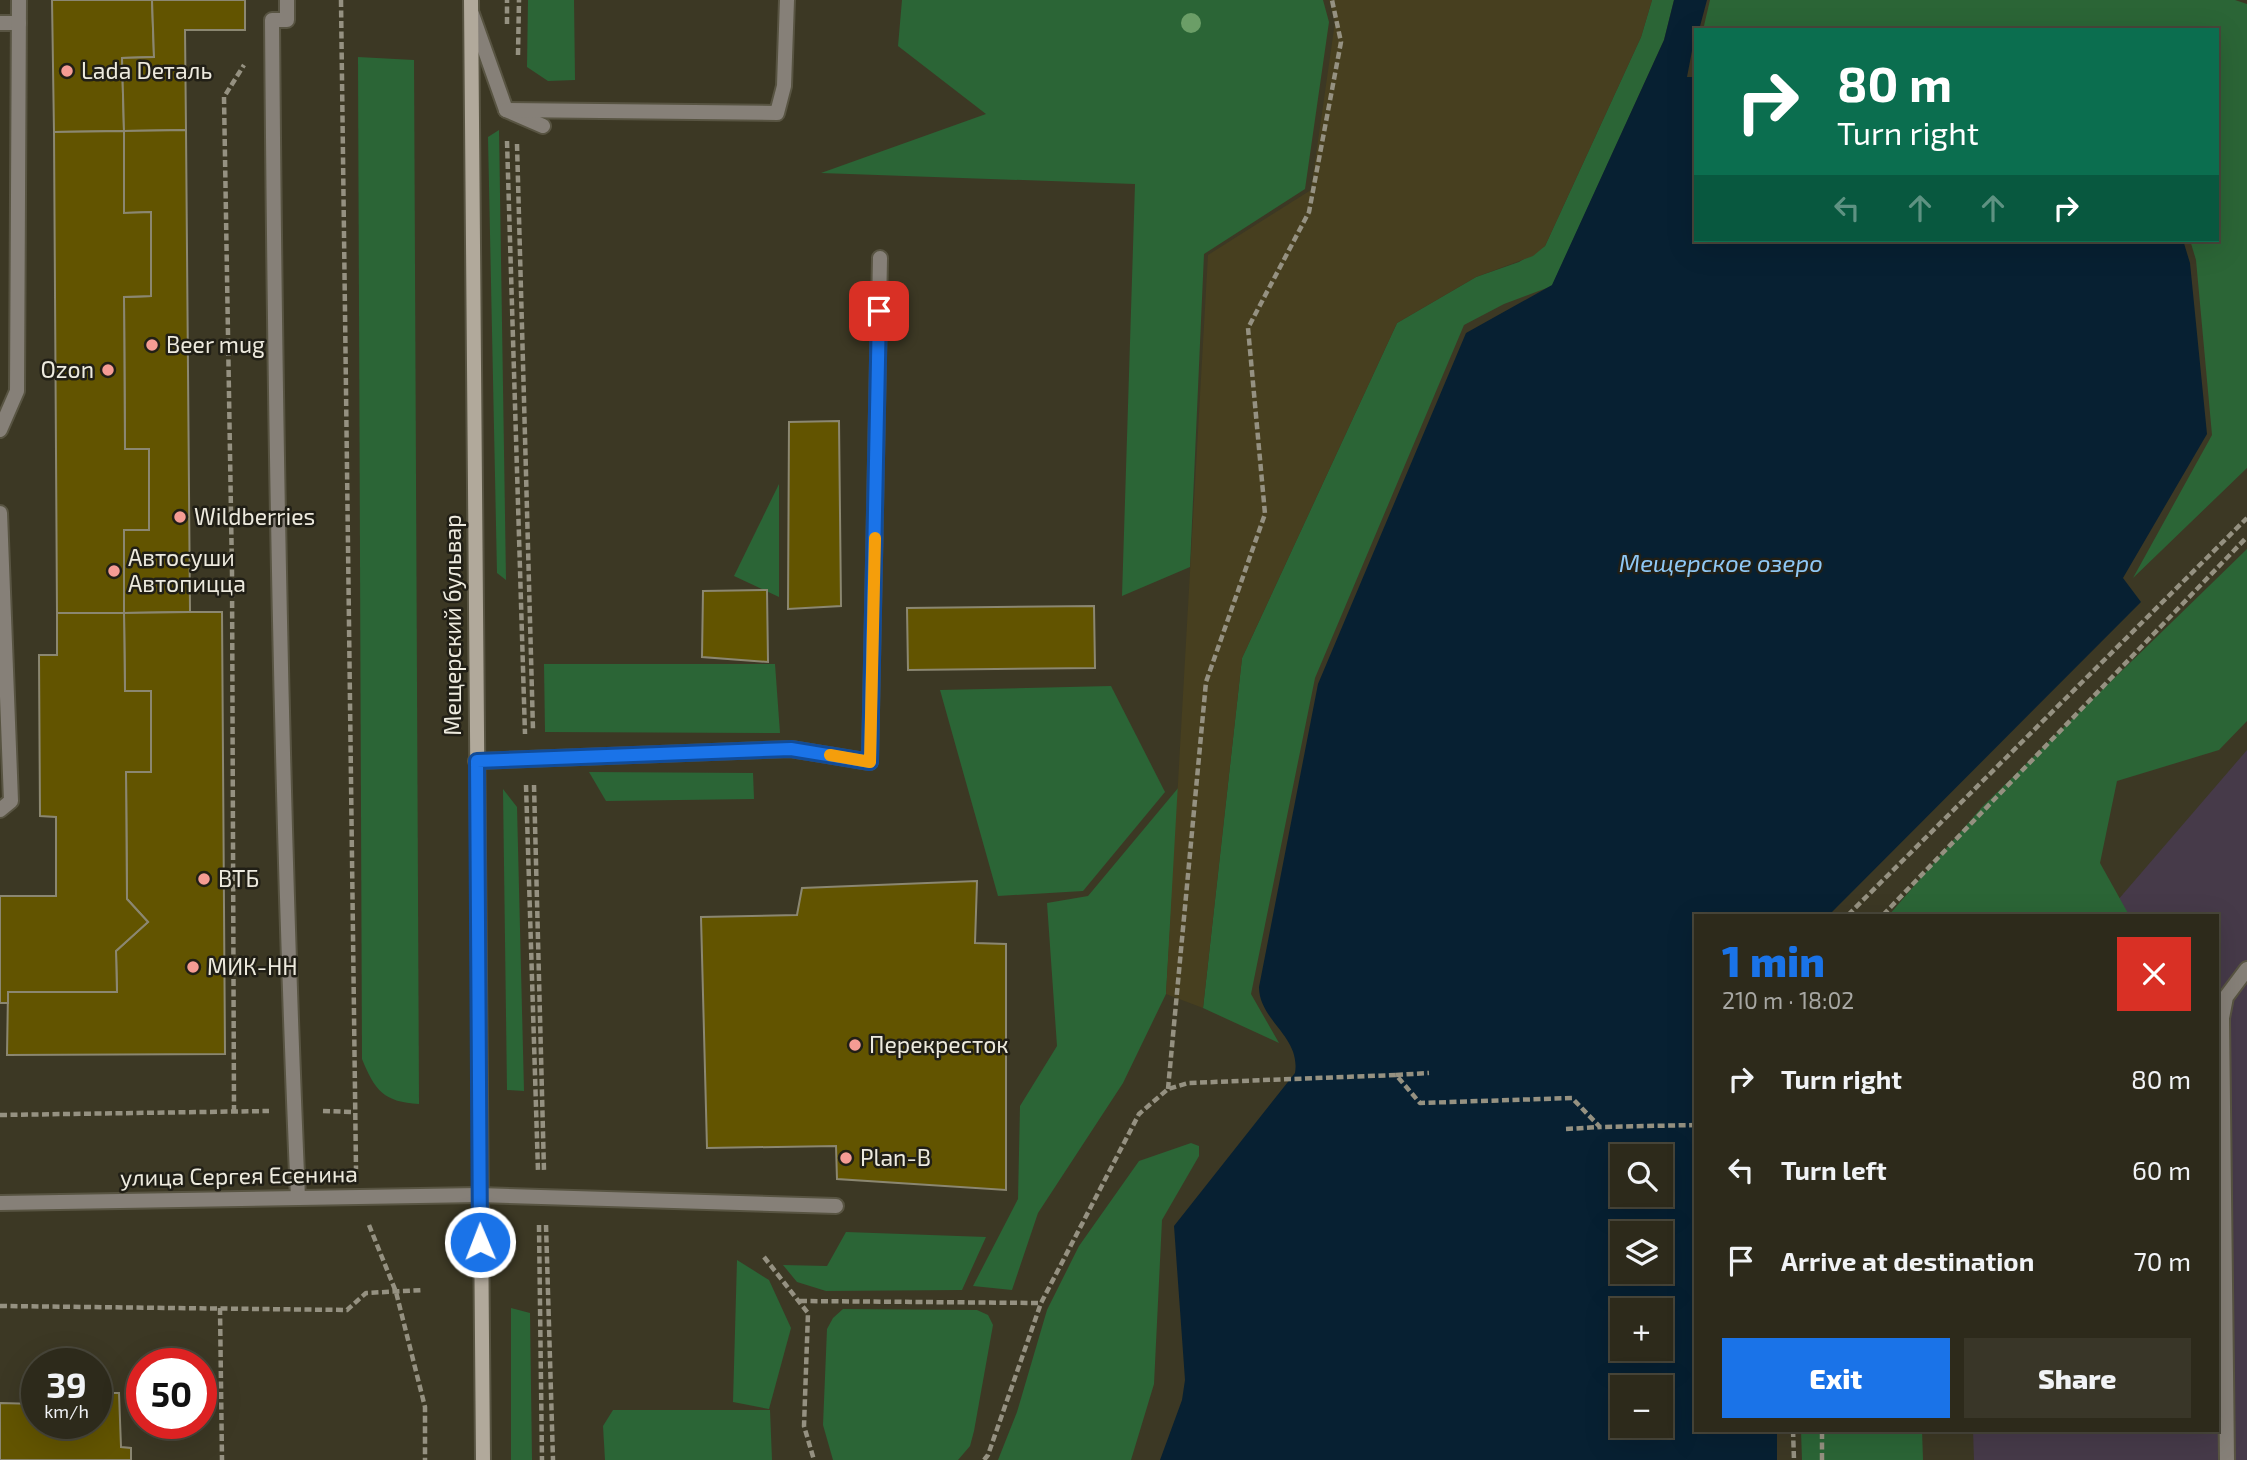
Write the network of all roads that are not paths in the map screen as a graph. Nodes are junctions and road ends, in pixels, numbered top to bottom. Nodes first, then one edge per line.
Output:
1 (19, 0) edge
2 (286, 0) edge
3 (787, 0) edge
4 (471, 5) edge
5 (0, 23) edge
6 (19, 23) junction
7 (506, 110) junction
8 (543, 127) dead end
9 (880, 258) dead end
10 (0, 430) edge
11 (0, 513) edge
12 (477, 761) junction
13 (0, 810) edge
14 (2247, 969) edge
15 (479, 1195) junction
16 (298, 1198) junction
17 (0, 1203) edge
18 (836, 1206) dead end
19 (483, 1460) edge
20 (2227, 1460) edge

1 - 6 street
2 - 16 street
3 - 7 street
4 - 7 street
4 - 12 main road, Мещерский бульвар
5 - 6 street
6 - 10 street
7 - 8 street
9 - 12 street
11 - 13 street
12 - 15 main road, Мещерский бульвар
14 - 20 street
15 - 16 street, улица Сергея Есенина
15 - 18 street, улица Сергея Есенина
15 - 19 main road, Мещерский бульвар
16 - 17 street, улица Сергея Есенина

